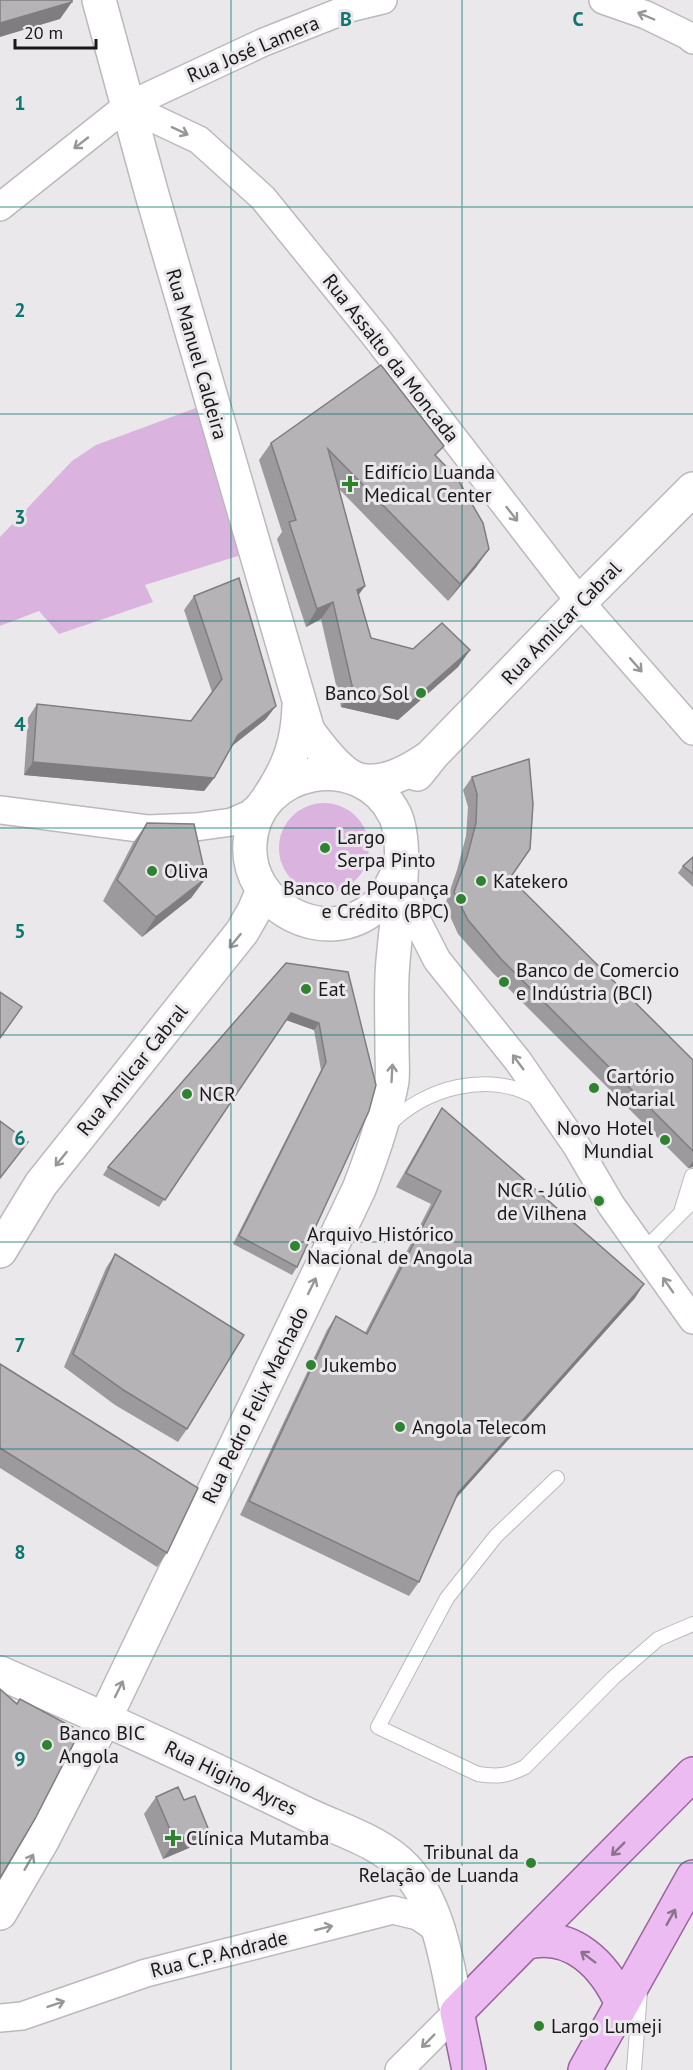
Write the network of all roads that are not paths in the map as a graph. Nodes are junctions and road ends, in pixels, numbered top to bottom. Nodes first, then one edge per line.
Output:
1 (99, 0) edge
2 (382, 0) edge
3 (603, 0) edge
4 (691, 33) edge
5 (127, 106) junction
6 (0, 207) edge
7 (693, 489) edge
8 (580, 602) junction
9 (299, 706) junction
10 (693, 731) edge
11 (430, 757) junction
12 (358, 780) junction
13 (268, 798) junction
14 (0, 810) edge
15 (195, 826) junction
16 (401, 852) junction
17 (257, 879) junction
18 (547, 1103) junction
19 (380, 1135) junction
20 (692, 1176) edge
21 (693, 1201) edge
22 (681, 1214) junction
23 (1, 1247) edge
24 (643, 1251) junction
25 (693, 1320) edge
26 (557, 1478) dead end
27 (693, 1624) edge
28 (0, 1673) edge
29 (105, 1718) junction
30 (693, 1773) edge
31 (693, 1791) edge
32 (660, 1808) junction
33 (691, 1883) edge
34 (0, 1913) edge
35 (438, 1930) junction
36 (525, 1943) junction
37 (651, 1952) junction
38 (454, 1999) junction
39 (622, 2004) junction
40 (0, 2018) edge
41 (637, 2054) junction
42 (399, 2070) edge
43 (469, 2070) edge
44 (585, 2070) edge
45 (634, 2070) edge

1 - 5 street, Rua Manuel Caldeira
2 - 5 street, Rua José Lamera
4 -> 3 street
5 -> 6 street, Rua José Lamera
5 -> 8 street, Rua Assalto da Moncada
5 - 9 street, Rua Manuel Caldeira
7 - 8 street, Rua Amilcar Cabral
8 -> 10 street, Rua Assalto da Moncada
8 - 11 street, Rua Amilcar Cabral
9 - 12 street, Rua Manuel Caldeira
9 - 13 street, Rua Manuel Caldeira
11 - 12 street
11 - 16 street, Rua Pedro Felix Machado
12 - 13 street
12 - 16 street
13 - 15 street
13 - 17 street
14 - 15 street
15 - 17 street
16 - 17 street
18 -> 16 street
19 -> 16 street, Rua Pedro Felix Machado
17 -> 23 street, Rua Amilcar Cabral
18 - 19 lane
18 - 24 street
29 -> 19 street, Rua Pedro Felix Machado
20 - 22 lane
21 - 22 lane
22 - 24 lane
25 -> 24 street
26 - 27 lane
28 - 29 street, Rua Higino Ayres
34 -> 29 street, Rua Pedro Felix Machado
29 - 35 street, Rua Higino Ayres
30 - 32 main road
31 - 32 street
32 -> 36 main road
37 -> 33 main road
35 - 38 street, Rua Higino Ayres
40 -> 35 street, Rua C.P. Andrade
36 - 38 main road
39 -> 36 main road
37 - 39 main road
37 - 41 lane
38 -> 42 street
38 - 43 main road
39 - 41 lane
39 - 44 main road
41 - 45 lane

